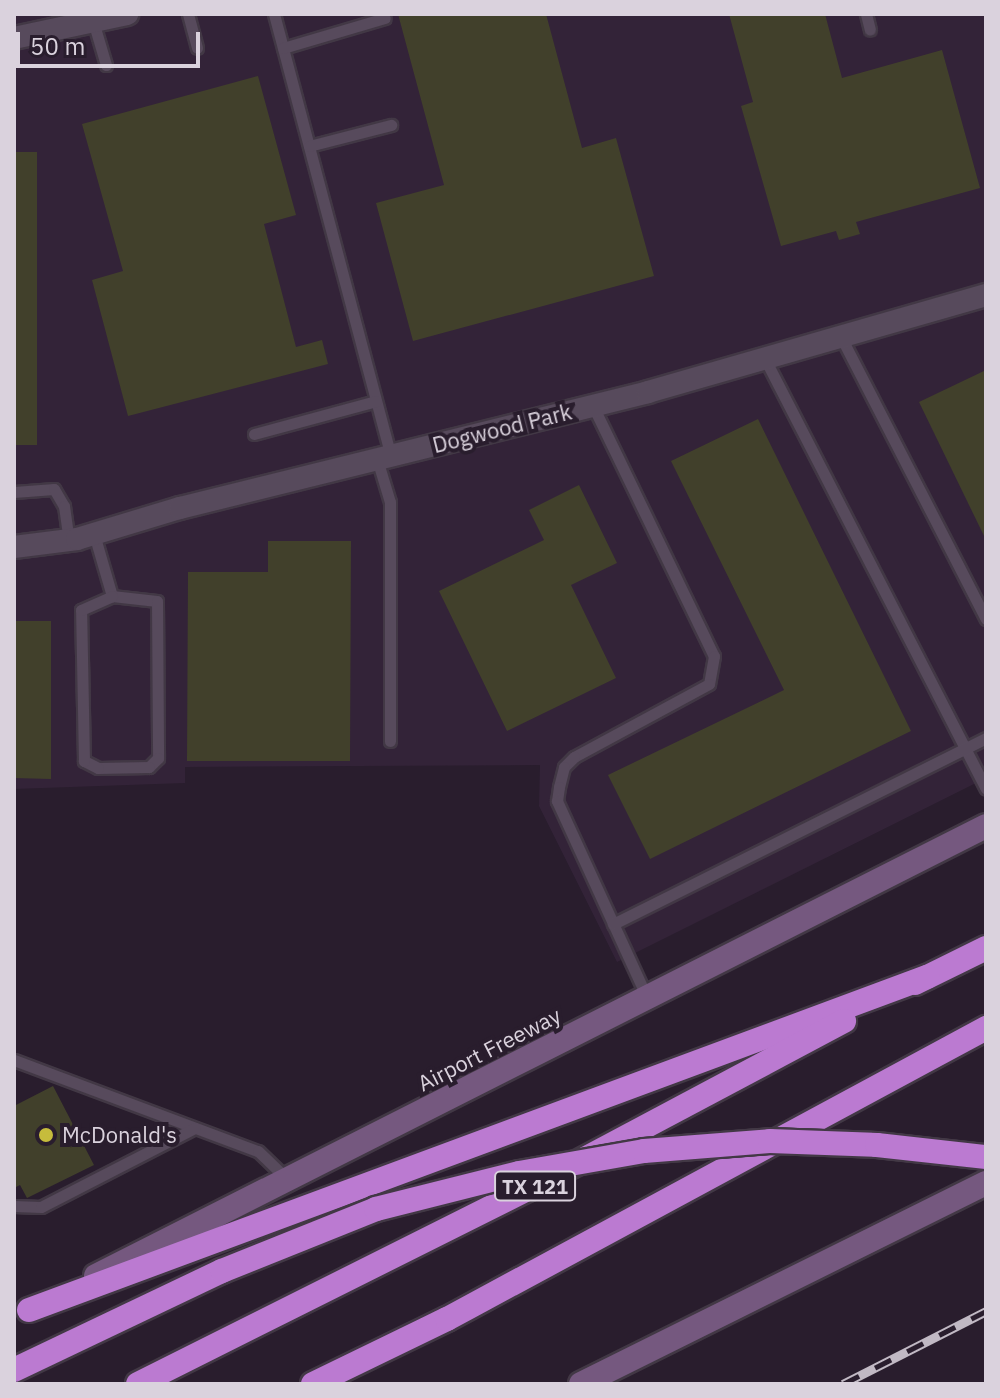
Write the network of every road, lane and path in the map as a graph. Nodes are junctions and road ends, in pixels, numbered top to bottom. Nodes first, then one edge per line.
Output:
1 (188, 14) edge
2 (274, 14) edge
3 (866, 14) edge
4 (111, 17) edge
5 (385, 18) dead end
6 (870, 30) dead end
7 (14, 38) edge
8 (197, 48) dead end
9 (283, 48) junction
10 (106, 65) dead end
11 (391, 125) dead end
12 (309, 146) junction
13 (986, 295) edge
14 (841, 337) junction
15 (765, 359) junction
16 (376, 401) junction
17 (593, 406) junction
18 (254, 434) dead end
19 (384, 458) junction
20 (14, 492) edge
21 (94, 534) junction
22 (69, 540) junction
23 (14, 547) edge
24 (112, 596) junction
25 (986, 619) edge
26 (986, 738) edge
27 (390, 741) dead end
28 (966, 747) junction
29 (986, 789) edge
30 (986, 826) edge
31 (613, 924) junction
32 (986, 948) edge
33 (927, 977) junction
34 (647, 998) junction
35 (986, 1028) edge
36 (14, 1060) edge
37 (195, 1128) junction
38 (986, 1157) edge
39 (288, 1180) junction
40 (986, 1183) edge
41 (14, 1206) edge
42 (21, 1314) edge
43 (14, 1370) edge
44 (138, 1384) edge
45 (313, 1384) edge
46 (581, 1384) edge

1 - 8 lane
2 - 9 lane
3 - 6 lane
4 - 7 street
4 - 10 lane
5 - 9 lane
9 - 12 lane
11 - 12 lane
12 - 16 lane
13 - 14 street, Dogwood Park
14 - 15 street, Dogwood Park
14 - 25 lane
15 - 17 street, Dogwood Park
15 - 28 lane
16 - 18 lane
16 - 19 lane
17 - 19 street, Dogwood Park
17 - 31 lane
19 - 21 street, Dogwood Park
19 - 27 lane
20 - 22 lane
21 - 22 street, Dogwood Park
21 - 24 lane
22 - 23 street, Dogwood Park
24 - 24 lane
26 - 28 lane
28 - 29 lane
28 - 31 lane
30 - 34 main road, Airport Freeway
31 - 34 lane
32 - 33 highway, TX 121
33 - 42 highway
33 - 44 highway, TX 121
34 - 39 main road, Airport Freeway
35 - 45 highway
36 - 37 lane
37 - 39 lane
37 - 41 lane
38 - 43 highway, bridge
39 - 42 main road, Airport Freeway
40 - 46 main road

